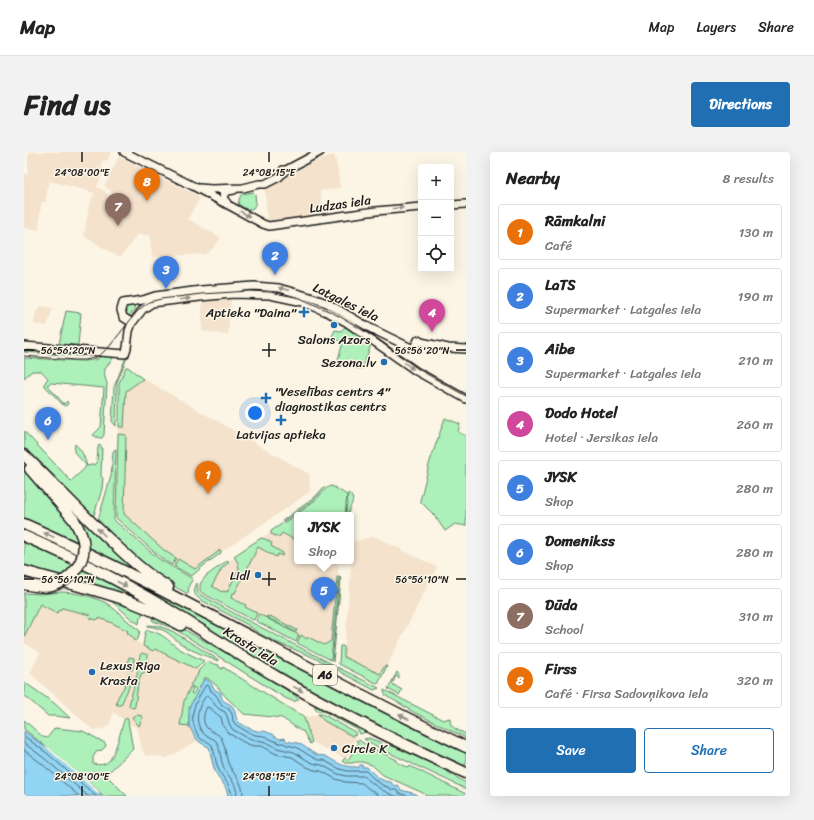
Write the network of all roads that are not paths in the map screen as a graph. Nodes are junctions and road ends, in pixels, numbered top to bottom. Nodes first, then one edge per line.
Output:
1 (124, 152) edge
2 (320, 152) edge
3 (197, 188) junction
4 (243, 188) junction
5 (227, 204) junction
6 (466, 204) edge
7 (454, 205) edge
8 (418, 207) edge
9 (132, 323) junction
10 (24, 346) edge
11 (466, 349) edge
12 (466, 399) edge
13 (24, 455) edge
14 (24, 462) edge
15 (24, 524) edge
16 (24, 536) edge
17 (24, 571) edge
18 (24, 584) edge
19 (197, 608) junction
20 (264, 669) junction
21 (439, 734) junction
22 (410, 747) junction
23 (466, 747) edge
24 (466, 752) edge
25 (466, 768) edge
26 (466, 774) edge

1 - 3 street
2 - 4 street
3 - 4 street
3 - 5 street
4 - 5 street
5 -> 8 street, Ludzas iela
6 - 7 street
9 - 10 street
11 -> 9 street, Latgales iela
9 -> 12 street, Latgales iela
19 -> 13 highway, A6
14 - 18 highway, bridge
19 -> 15 highway, Krasta iela
16 -> 20 highway, Krasta iela / A6
17 - 20 highway
21 -> 19 highway, Krasta iela / A6
20 -> 22 highway, Krasta iela / A6
21 - 23 highway, Krasta iela / A6
21 - 24 highway, A6
22 - 25 highway, A6
22 - 26 highway, Krasta iela / A6

